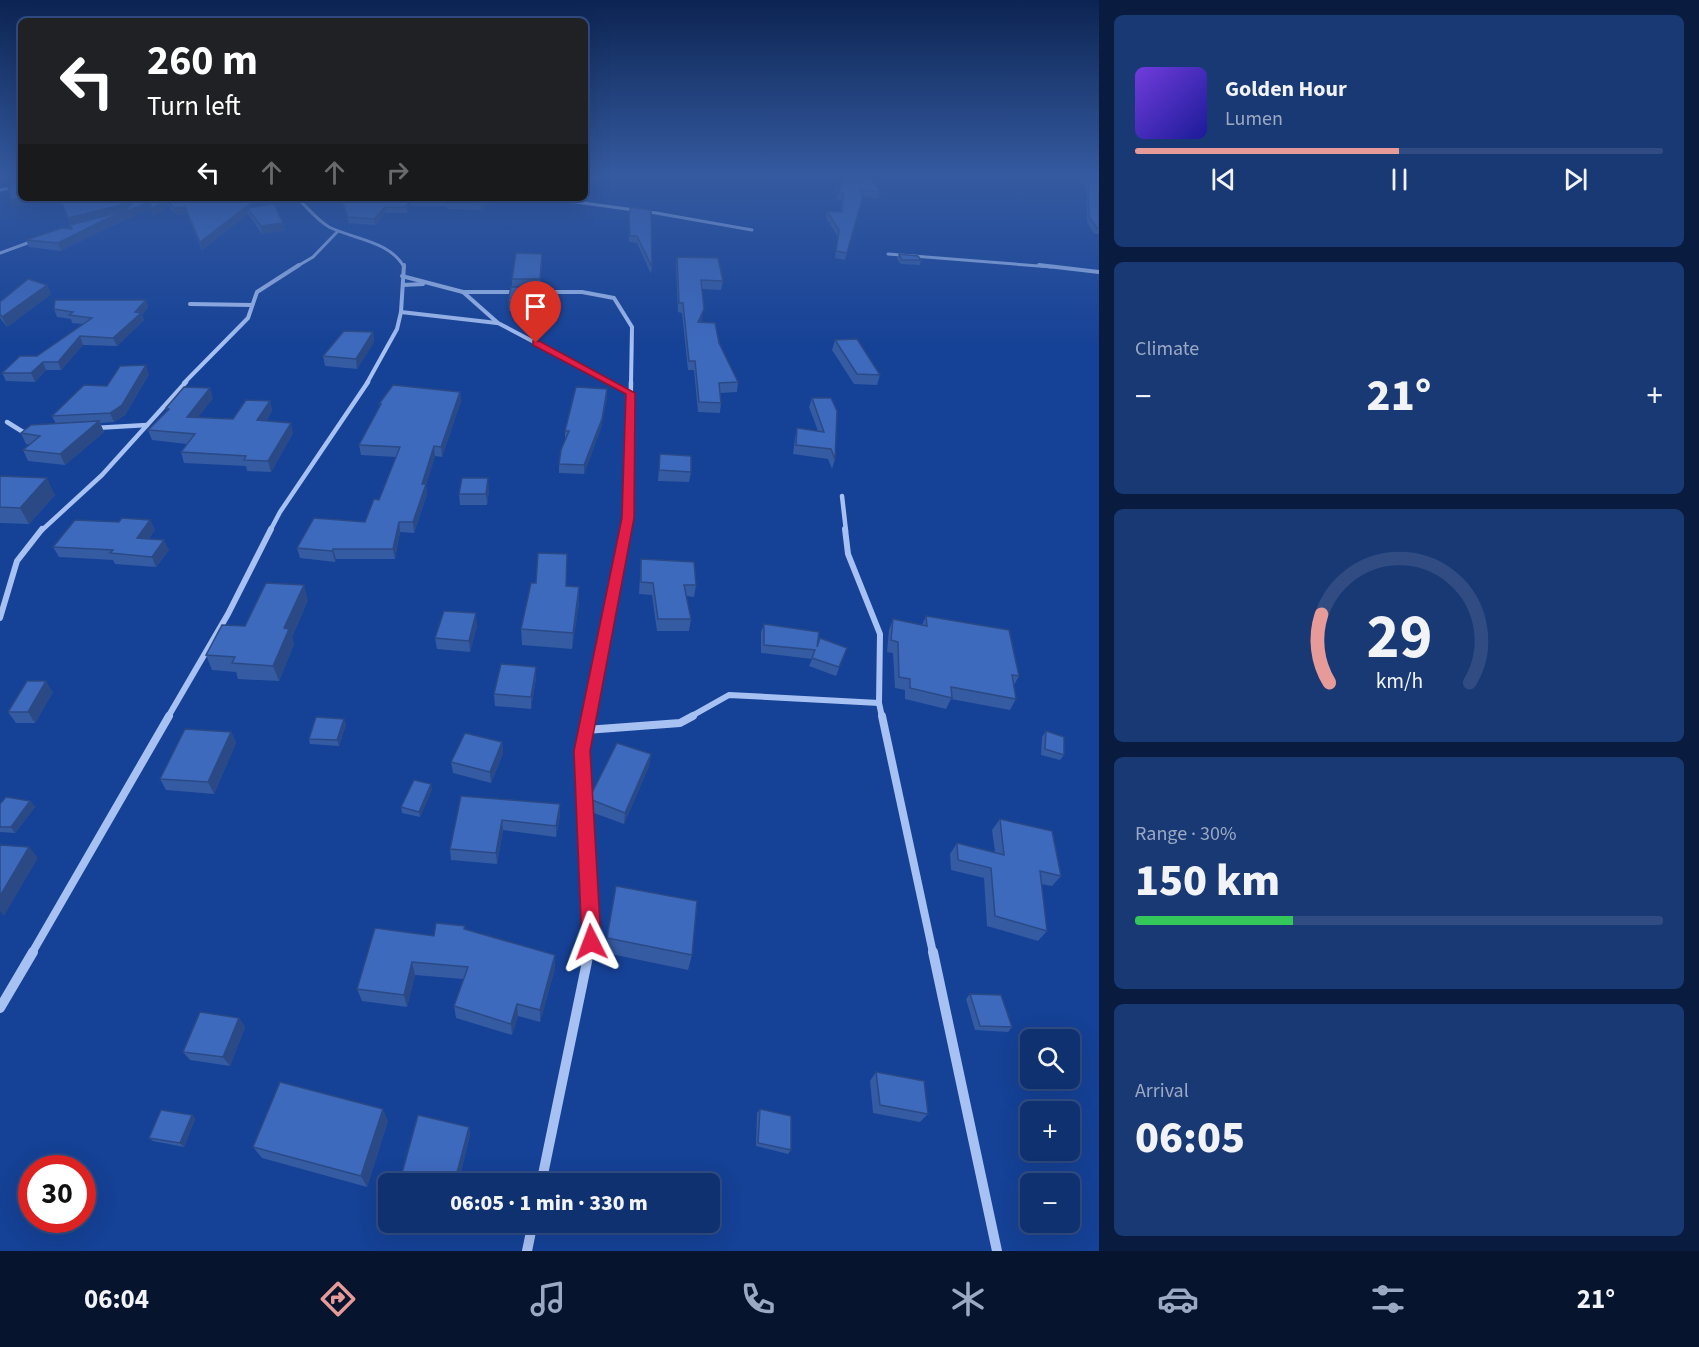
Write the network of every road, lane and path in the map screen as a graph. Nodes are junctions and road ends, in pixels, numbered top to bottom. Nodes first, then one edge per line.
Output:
1 (337, 232) edge
2 (342, 232) edge
3 (43, 237) edge
4 (0, 253) edge
5 (888, 254) dead end
6 (1099, 272) edge
7 (402, 276) junction
8 (432, 284) junction
9 (403, 285) junction
10 (463, 292) junction
11 (190, 304) dead end
12 (252, 305) junction
13 (401, 312) junction
14 (498, 323) junction
15 (630, 393) junction
16 (7, 422) dead end
17 (147, 425) junction
18 (90, 428) edge
19 (34, 431) edge
20 (842, 496) dead end
21 (0, 618) edge
22 (879, 703) junction
23 (586, 730) junction
24 (0, 1008) edge
25 (543, 1173) edge
26 (531, 1233) edge
27 (527, 1251) edge
28 (997, 1251) edge

1 - 12 street
2 - 7 street
3 - 4 street
5 - 6 street
7 - 8 street
7 - 9 street
8 - 9 street
8 - 10 street
9 - 13 street
10 - 14 street
10 - 15 street
11 - 12 street
12 - 17 street
13 - 14 street
13 - 24 street
14 - 15 street
15 - 23 street
16 - 19 street
17 - 18 street
17 - 21 street
20 - 22 street
22 - 23 street
22 - 28 street
23 - 25 street
26 - 27 street

